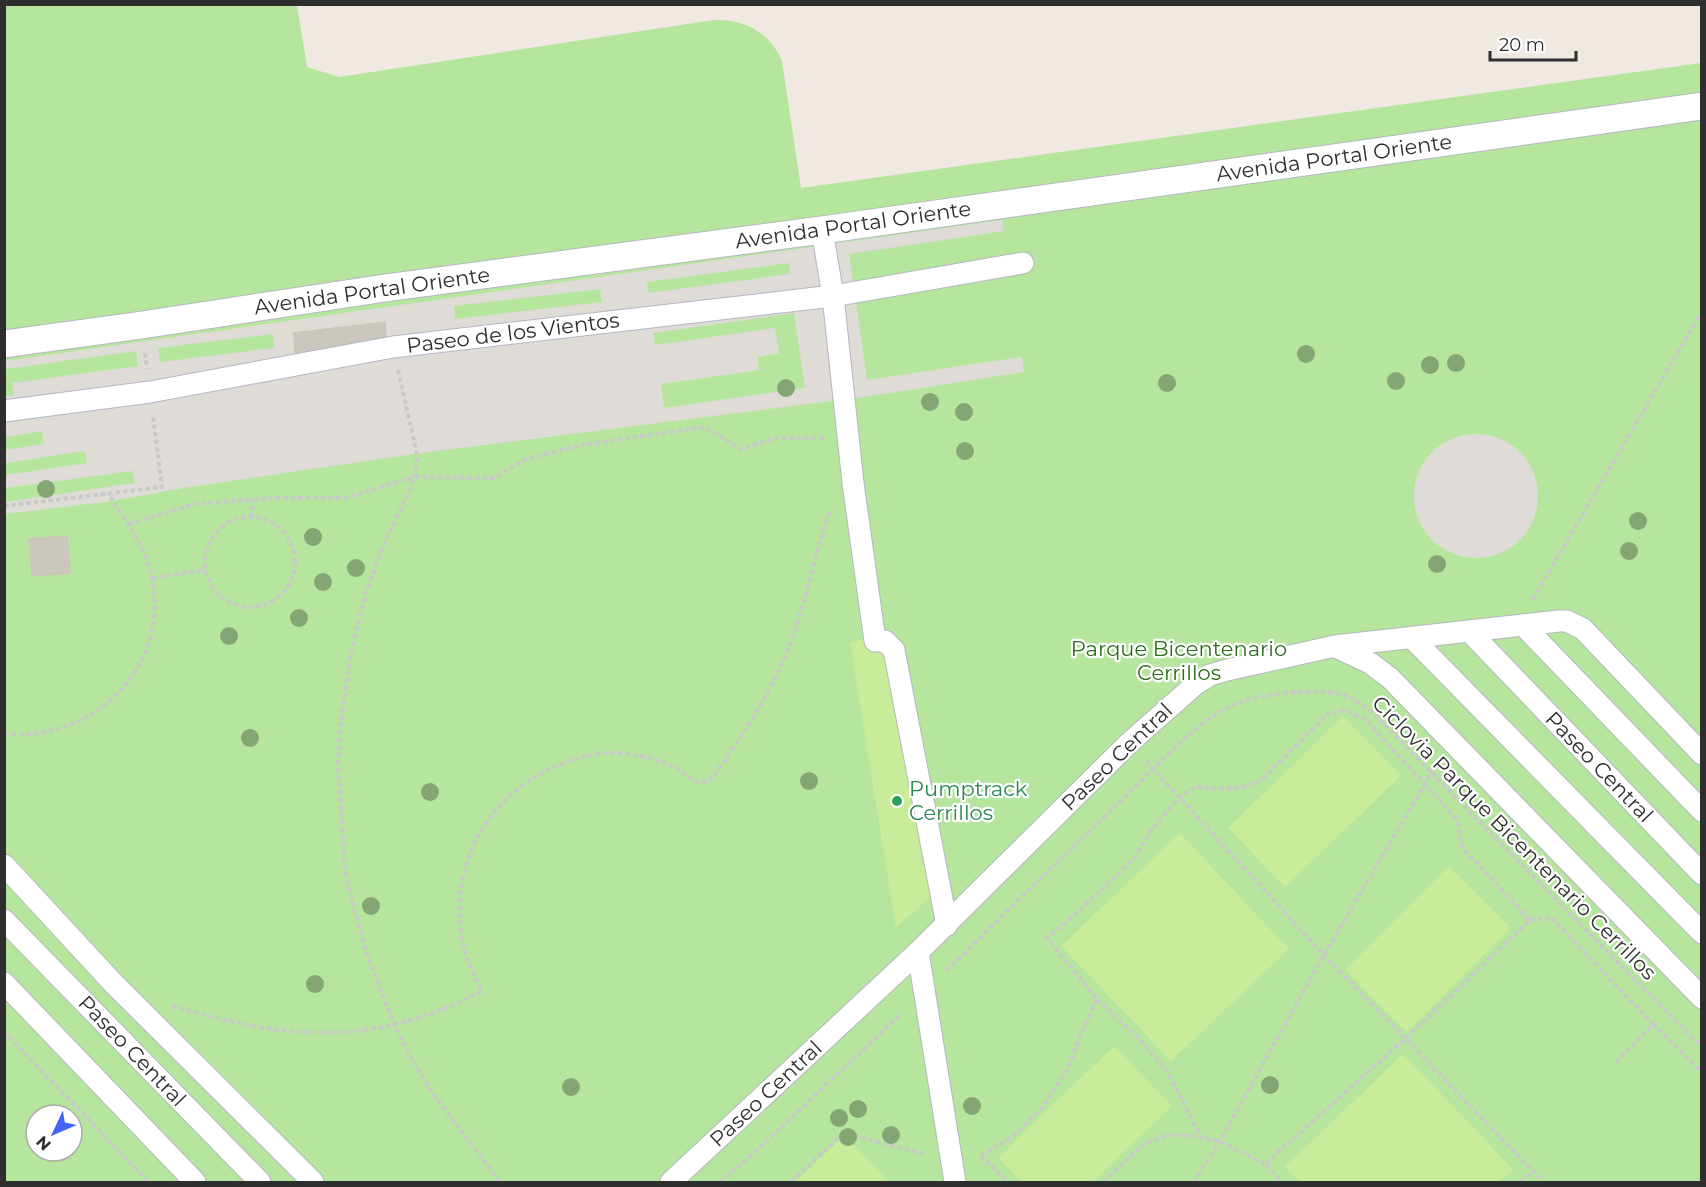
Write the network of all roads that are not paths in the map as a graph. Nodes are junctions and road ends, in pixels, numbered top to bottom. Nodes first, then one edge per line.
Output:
1 (1701, 106) edge
2 (822, 230) junction
3 (1023, 263) dead end
4 (833, 296) junction
5 (4, 344) edge
6 (4, 411) edge
7 (1523, 625) junction
8 (1469, 631) junction
9 (1412, 638) junction
10 (1335, 646) junction
11 (1701, 754) edge
12 (1701, 812) edge
13 (4, 865) edge
14 (1701, 874) edge
15 (4, 920) edge
16 (947, 925) junction
17 (1701, 933) edge
18 (918, 952) junction
19 (4, 983) edge
20 (1701, 998) edge
21 (195, 1182) edge
22 (260, 1182) edge
23 (313, 1182) edge
24 (671, 1182) edge
25 (955, 1182) edge

1 - 2 street, Avenida Portal Oriente
2 - 4 street
2 - 5 street, Avenida Portal Oriente
3 - 4 street, Paseo de los Vientos
4 - 6 street, Paseo de los Vientos
4 - 16 street
7 - 8 street
7 - 11 street
7 - 12 street
8 - 9 street, Paseo Central
8 - 14 street, Paseo Central
9 - 10 street, Paseo Central
9 - 17 street
10 - 16 street, Paseo Central
10 - 20 street
13 - 23 street
15 - 22 street, Paseo Central
16 - 18 street, Paseo Central
18 - 24 street, Paseo Central
18 - 25 street
19 - 21 street

